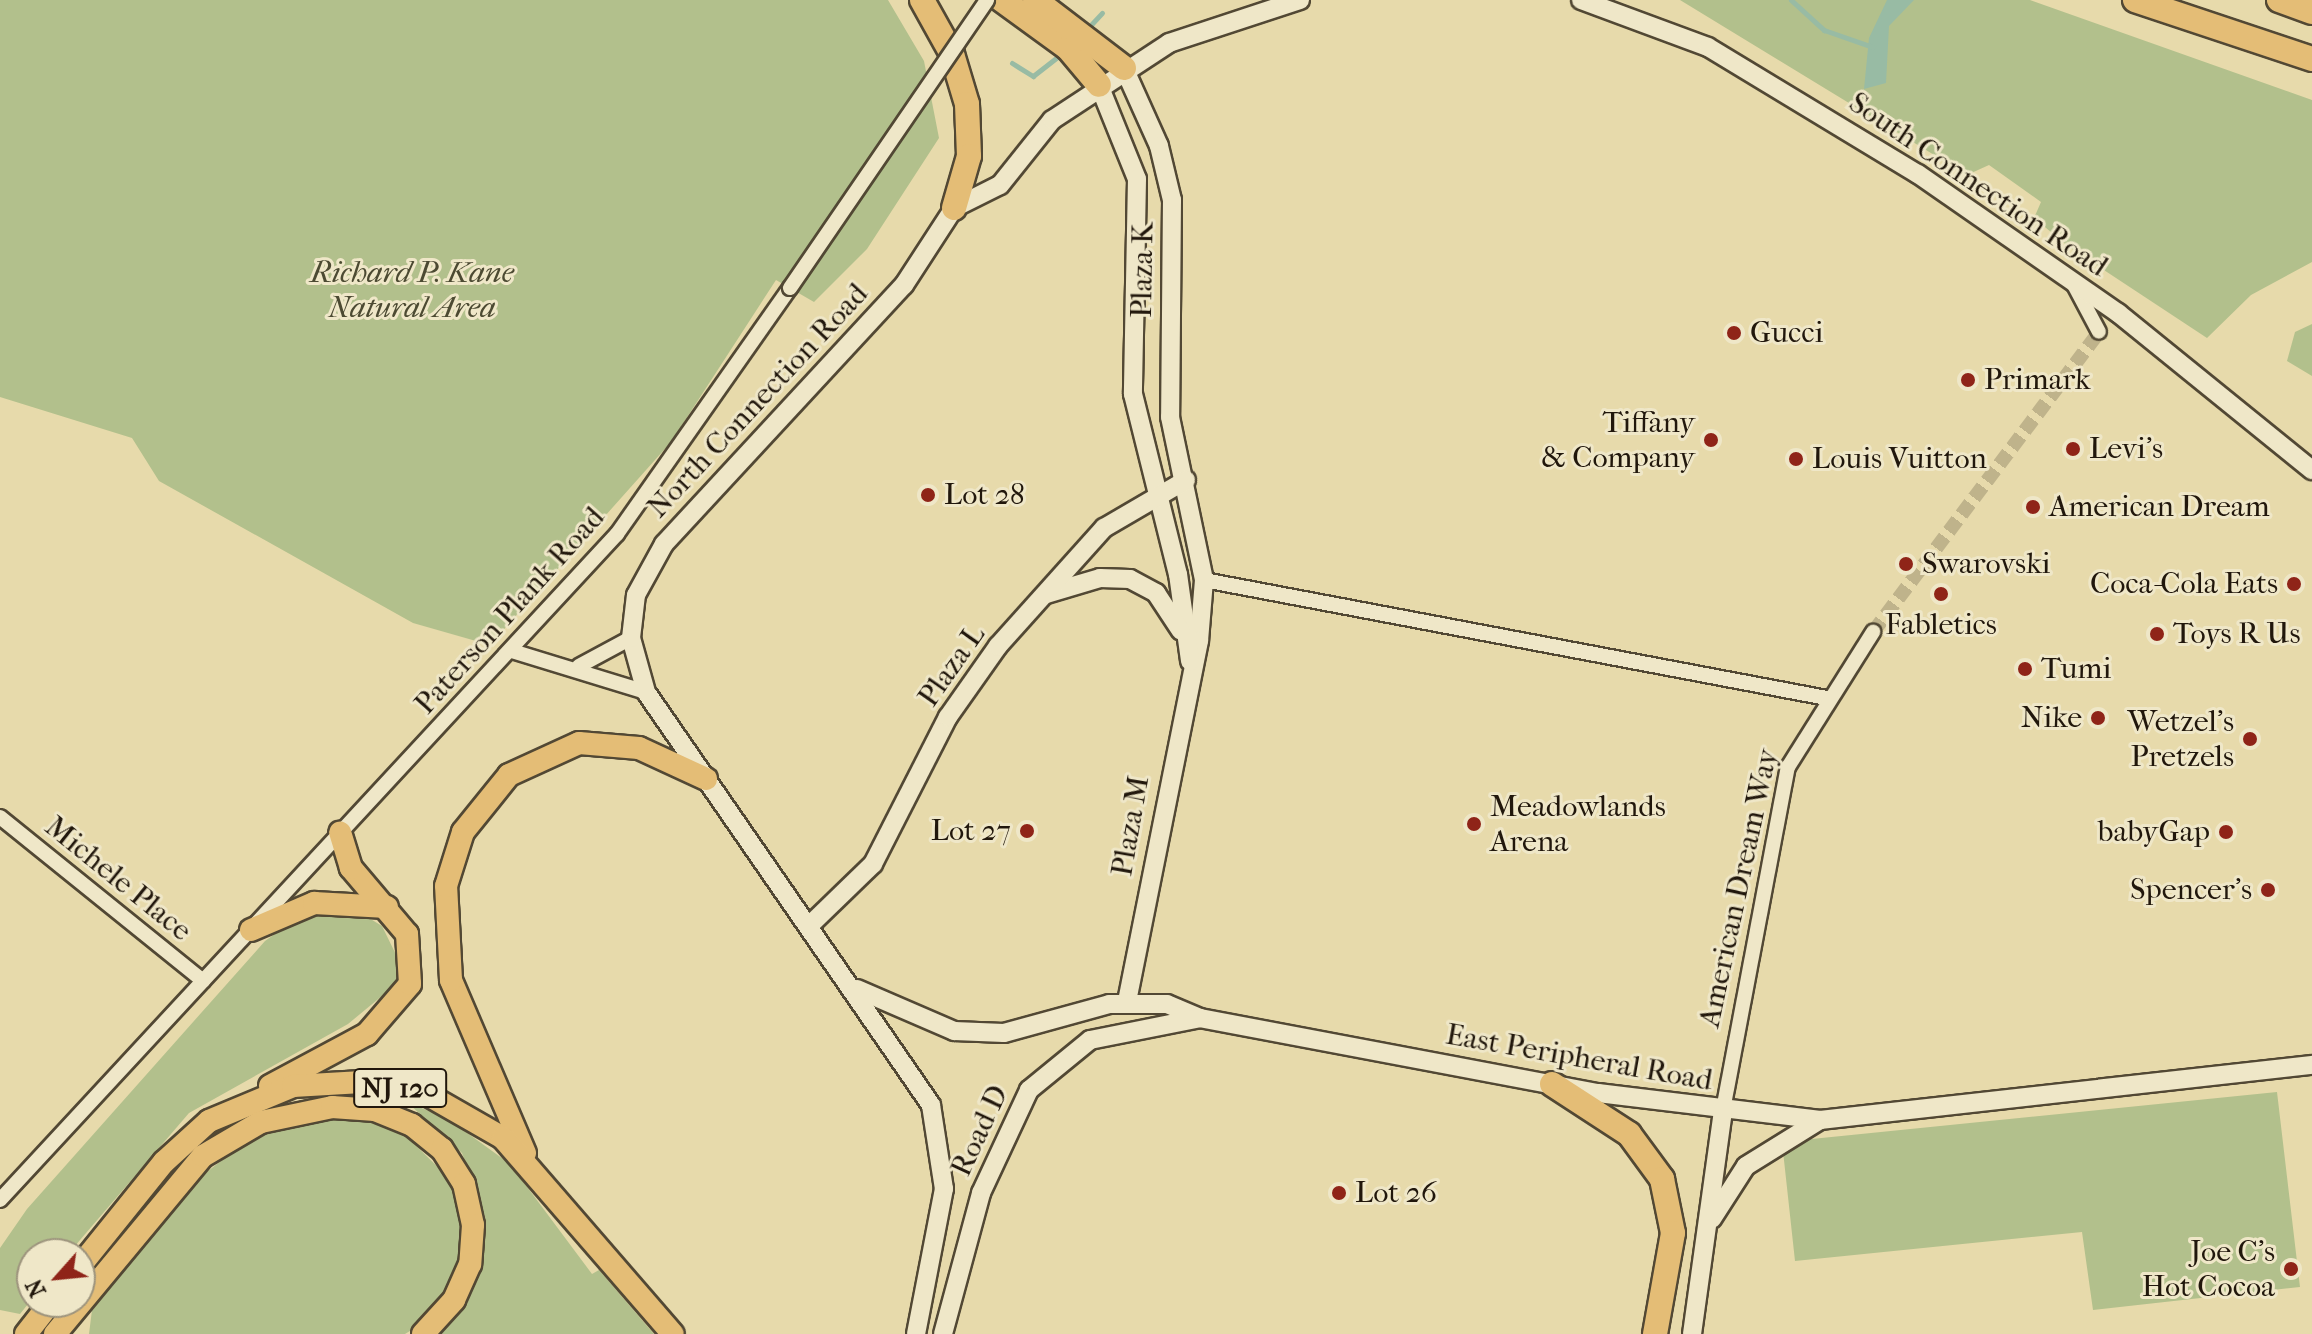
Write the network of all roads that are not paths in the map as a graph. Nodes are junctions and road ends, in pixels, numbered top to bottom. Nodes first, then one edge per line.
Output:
1 (922, 0) edge
2 (987, 0) edge
3 (1002, 0) edge
4 (1035, 0) edge
5 (1300, 0) edge
6 (1581, 0) edge
7 (2135, 0) edge
8 (2279, 0) edge
9 (2312, 12) edge
10 (1058, 27) junction
11 (1089, 53) junction
12 (2312, 59) edge
13 (1124, 68) junction
14 (1099, 85) junction
15 (954, 208) junction
16 (2071, 278) junction
17 (2099, 332) dead end
18 (2312, 470) edge
19 (1186, 480) junction
20 (1158, 494) junction
21 (1204, 580) junction
22 (1043, 595) junction
23 (1873, 632) tunnel mouth
24 (1184, 636) junction
25 (631, 638) junction
26 (512, 651) junction
27 (1190, 661) junction
28 (578, 667) junction
29 (646, 692) junction
30 (1827, 698) junction
31 (706, 779) junction
32 (0, 817) edge
33 (340, 833) junction
34 (387, 907) junction
35 (810, 925) junction
36 (251, 930) junction
37 (203, 981) junction
38 (855, 988) junction
39 (1127, 1001) junction
40 (1200, 1018) junction
41 (2312, 1065) edge
42 (1552, 1084) junction
43 (249, 1100) junction
44 (1723, 1110) junction
45 (1820, 1120) junction
46 (531, 1165) junction
47 (0, 1200) edge
48 (1712, 1219) junction
49 (96, 1247) edge
50 (38, 1318) edge
51 (26, 1334) edge
52 (55, 1334) edge
53 (423, 1334) edge
54 (673, 1334) edge
55 (916, 1334) edge
56 (943, 1334) edge
57 (1655, 1334) edge
58 (1692, 1334) edge

1 - 15 highway
2 - 26 street, Paterson Plank Road, bridge
3 - 10 highway
4 - 10 highway
5 - 13 street
6 - 16 street, South Connection Road
7 - 12 highway
8 - 9 highway
10 - 11 highway
11 - 13 highway
11 - 14 highway
13 - 14 street
13 - 19 street, Plaza K
14 - 15 street
14 - 20 street, Plaza K
15 - 25 street, North Connection Road
16 - 17 street
16 - 18 street, South Connection Road
19 - 20 street, Plaza L
19 - 21 street, Plaza M
20 - 22 street, Plaza L
20 - 24 street, Plaza M
21 - 27 street, Plaza M
21 - 30 street
22 - 24 street
22 - 35 street, Plaza L
23 - 30 street, American Dream Way
24 - 27 street, Plaza M
25 - 28 street
25 - 29 street, North Connection Road
26 - 28 street
26 - 33 street, Paterson Plank Road
27 - 39 street, Plaza M
28 - 29 street
29 - 31 street, North Connection Road
30 - 44 street, American Dream Way
31 - 35 street, North Connection Road
31 - 46 main road
32 - 37 street, Michele Place
33 - 34 main road
33 - 36 street, Paterson Plank Road
34 - 36 main road
34 - 43 main road
35 - 38 street, North Connection Road
36 - 37 street, Paterson Plank Road
37 - 47 street, Paterson Plank Road
38 - 39 street, East Peripheral Road
38 - 55 street, Road D
39 - 40 street, East Peripheral Road
40 - 42 street, East Peripheral Road
40 - 56 street, Road D
41 - 45 street, East Peripheral Road
42 - 44 street, East Peripheral Road
42 - 57 highway
43 - 46 main road, NJ 120
43 - 49 main road, NJ 120
44 - 45 street, East Peripheral Road
44 - 48 street, American Dream Way
45 - 48 street
46 - 54 main road, NJ 120
48 - 58 street, American Dream Way
50 - 51 main road
52 - 53 main road

